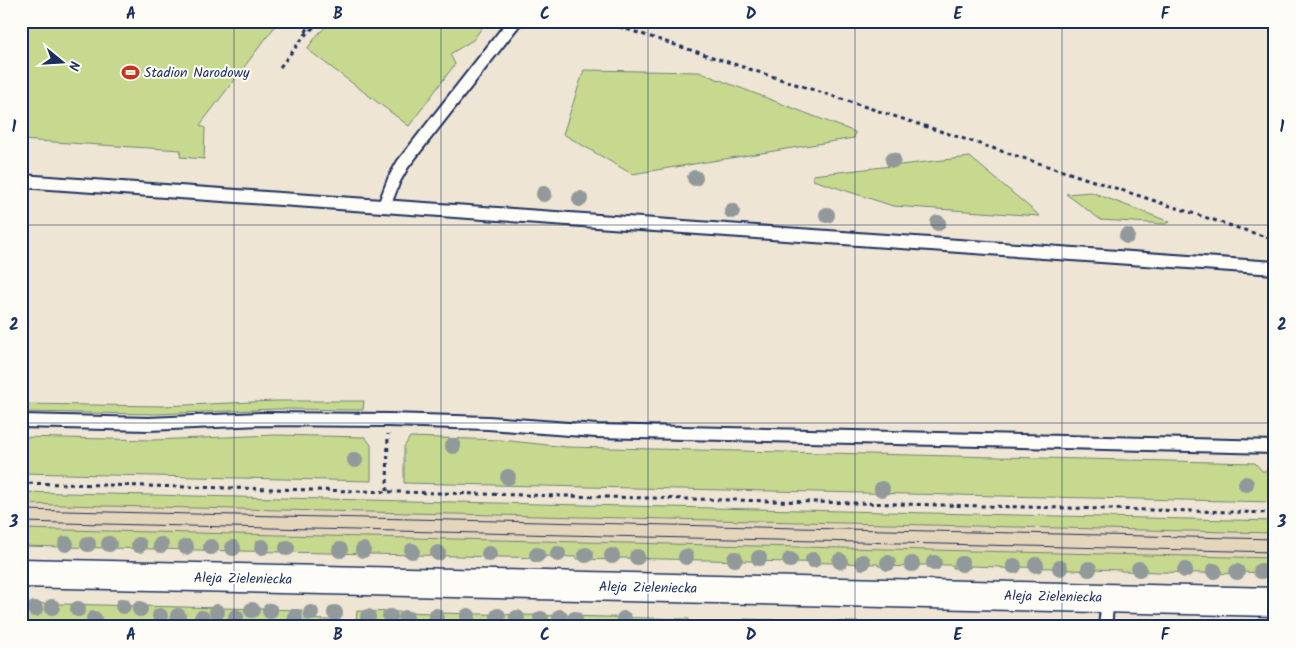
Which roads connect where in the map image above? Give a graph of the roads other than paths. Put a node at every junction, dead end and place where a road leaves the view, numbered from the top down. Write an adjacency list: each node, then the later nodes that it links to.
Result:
1 (515, 21): 3 (lane)
2 (21, 182): 3 (lane)
3 (384, 206): 4 (lane)
4 (1275, 268)
5 (21, 421): 6 (lane)
6 (1275, 447)
7 (21, 573): 8 (street, Aleja Zieleniecka)
8 (1108, 598): 9 (street, Aleja Zieleniecka); 10 (lane)
9 (1275, 602)
10 (1105, 627)

